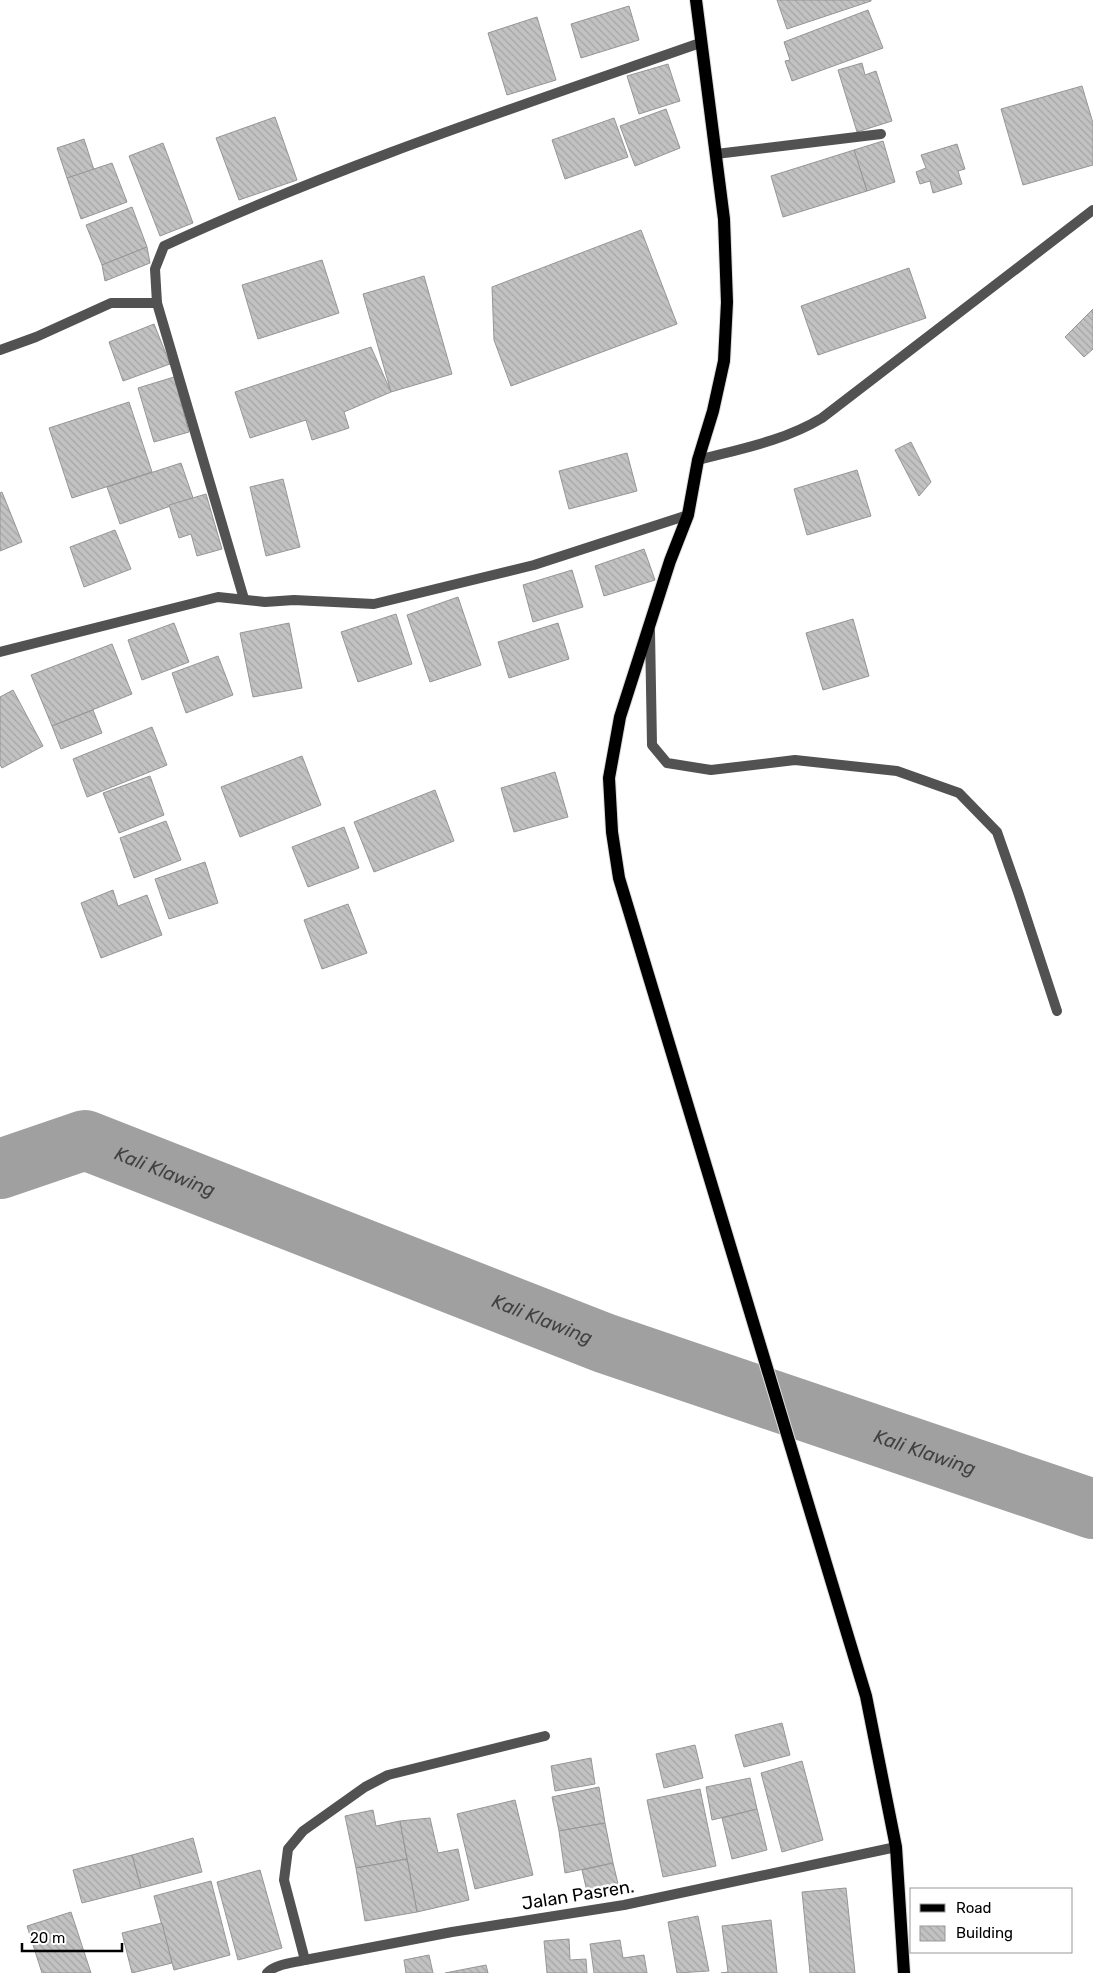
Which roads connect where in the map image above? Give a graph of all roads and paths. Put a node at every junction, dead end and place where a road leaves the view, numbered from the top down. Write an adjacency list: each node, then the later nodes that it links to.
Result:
1 (696, 0): 2 (main road)
2 (700, 43): 4 (main road); 6 (street)
3 (881, 134): 4 (street)
4 (716, 154): 8 (main road)
5 (1093, 210): 8 (street)
6 (157, 303): 7 (street); 10 (street)
7 (0, 350)
8 (698, 460): 9 (main road)
9 (688, 515): 10 (street); 11 (main road)
10 (244, 599): 12 (street)
11 (650, 625): 13 (street); 15 (main road)
12 (0, 652)
13 (1057, 1011)
14 (545, 1736): 16 (street)
15 (896, 1846): 16 (street, Jalan Pasren.); 18 (main road)
16 (305, 1960): 17 (street, Jalan Pasren.)
17 (267, 1973)
18 (904, 1973)

